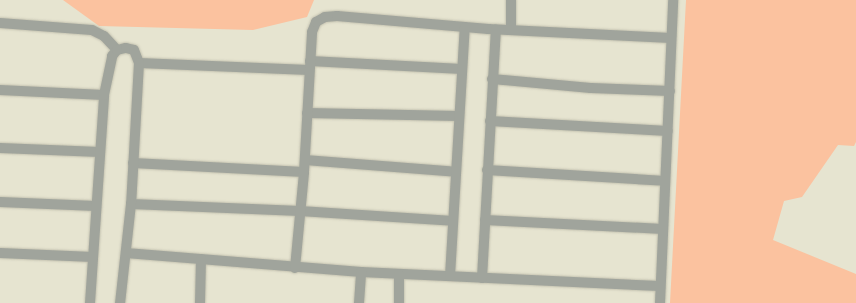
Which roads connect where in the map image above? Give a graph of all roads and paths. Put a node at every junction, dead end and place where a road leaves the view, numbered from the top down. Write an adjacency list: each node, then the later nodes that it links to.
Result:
1 (512, 0): 6 (street)
2 (674, 0): 7 (street)
3 (0, 23): 8 (street)
4 (465, 27): 5 (street); 10 (street); 11 (street)
5 (496, 29): 6 (street); 12 (street)
6 (511, 29): 7 (street)
7 (671, 38): 14 (street)
8 (117, 50): 9 (street); 15 (street)
9 (139, 63): 10 (street); 23 (street)
10 (310, 66): 11 (street); 16 (street)
11 (462, 69): 17 (street)
12 (492, 79): 14 (street); 18 (street)
13 (0, 90): 15 (street)
14 (670, 91): 19 (street)
15 (104, 95): 21 (street)
16 (307, 113): 17 (street); 22 (street)
17 (459, 116): 26 (street)
18 (490, 121): 19 (street); 24 (street)
19 (668, 131): 27 (street)
20 (0, 148): 21 (street)
21 (100, 152): 30 (street)
22 (305, 160): 25 (street); 26 (street)
23 (133, 163): 25 (street); 29 (street)
24 (487, 170): 27 (street); 32 (street)
25 (304, 172): 31 (street)
26 (456, 172): 33 (street)
27 (666, 181): 34 (street)
28 (0, 202): 30 (street)
29 (130, 204): 31 (street); 36 (street)
30 (96, 206): 37 (street)
31 (300, 211): 33 (street); 39 (street)
32 (485, 220): 34 (street); 43 (street)
33 (453, 221): 42 (street)
34 (663, 229): 44 (street)
35 (0, 253): 37 (street)
36 (126, 253): 38 (street); 46 (street)
37 (93, 258): 45 (street)
38 (202, 259): 39 (street); 47 (street)
39 (295, 268): 40 (street)
40 (361, 272): 41 (street); 48 (street)
41 (399, 274): 42 (street); 49 (street)
42 (450, 276): 43 (street)
43 (482, 278): 44 (street)
44 (660, 286): 50 (street)
45 (90, 303)
46 (120, 303)
47 (200, 303)
48 (359, 303)
49 (399, 303)
50 (660, 303)

